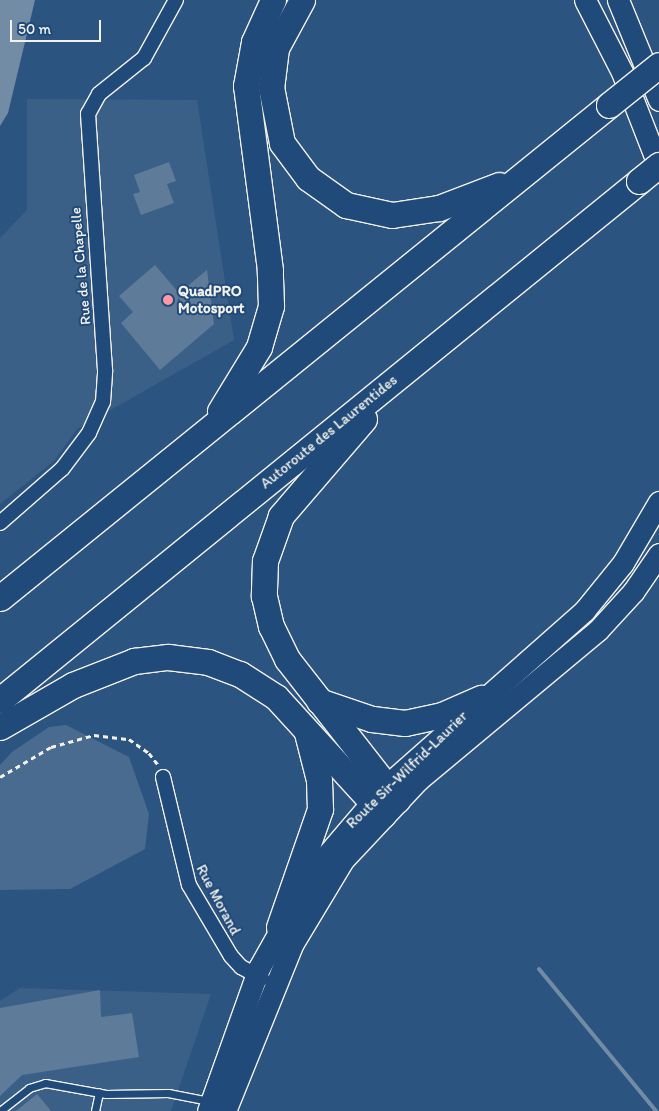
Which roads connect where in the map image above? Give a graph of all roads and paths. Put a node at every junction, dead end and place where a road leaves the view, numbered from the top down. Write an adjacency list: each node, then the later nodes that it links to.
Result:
1 (176, 0): 13 (street, Rue de la Chapelle)
2 (273, 0): 11 (highway)
3 (302, 0): 9 (highway)
4 (585, 0): 8 (main road)
5 (618, 0): 7 (main road)
6 (659, 65): 9 (highway, bridge)
7 (659, 100)
8 (659, 166): 10 (highway, Autoroute des Laurentides, bridge)
9 (518, 178): 11 (highway)
10 (414, 364): 17 (highway, Autoroute des Laurentides); 18 (highway)
11 (209, 428): 15 (highway)
12 (659, 502): 16 (main road, Route Sir-Wilfrid-Laurier)
13 (0, 523)
14 (659, 554): 23 (main road, Route Sir-Wilfrid-Laurier)
15 (0, 598)
16 (481, 698): 18 (highway); 23 (main road, Route Sir-Wilfrid-Laurier)
17 (0, 700)
18 (319, 701): 23 (highway)
19 (0, 727): 20 (highway)
20 (305, 728): 23 (highway); 24 (highway)
21 (163, 776): 22 (path); 25 (street, Rue Morand)
22 (0, 777)
23 (384, 801): 24 (main road, Route Sir-Wilfrid-Laurier); 25 (main road, Route Sir-Wilfrid-Laurier)
24 (279, 927): 25 (main road, Route Sir-Wilfrid-Laurier)
25 (265, 979): 27 (main road, Route Sir-Wilfrid-Laurier)
26 (99, 1092): 27 (lane); 28 (lane); 29 (lane)
27 (218, 1107)
28 (0, 1111)
29 (95, 1111)

